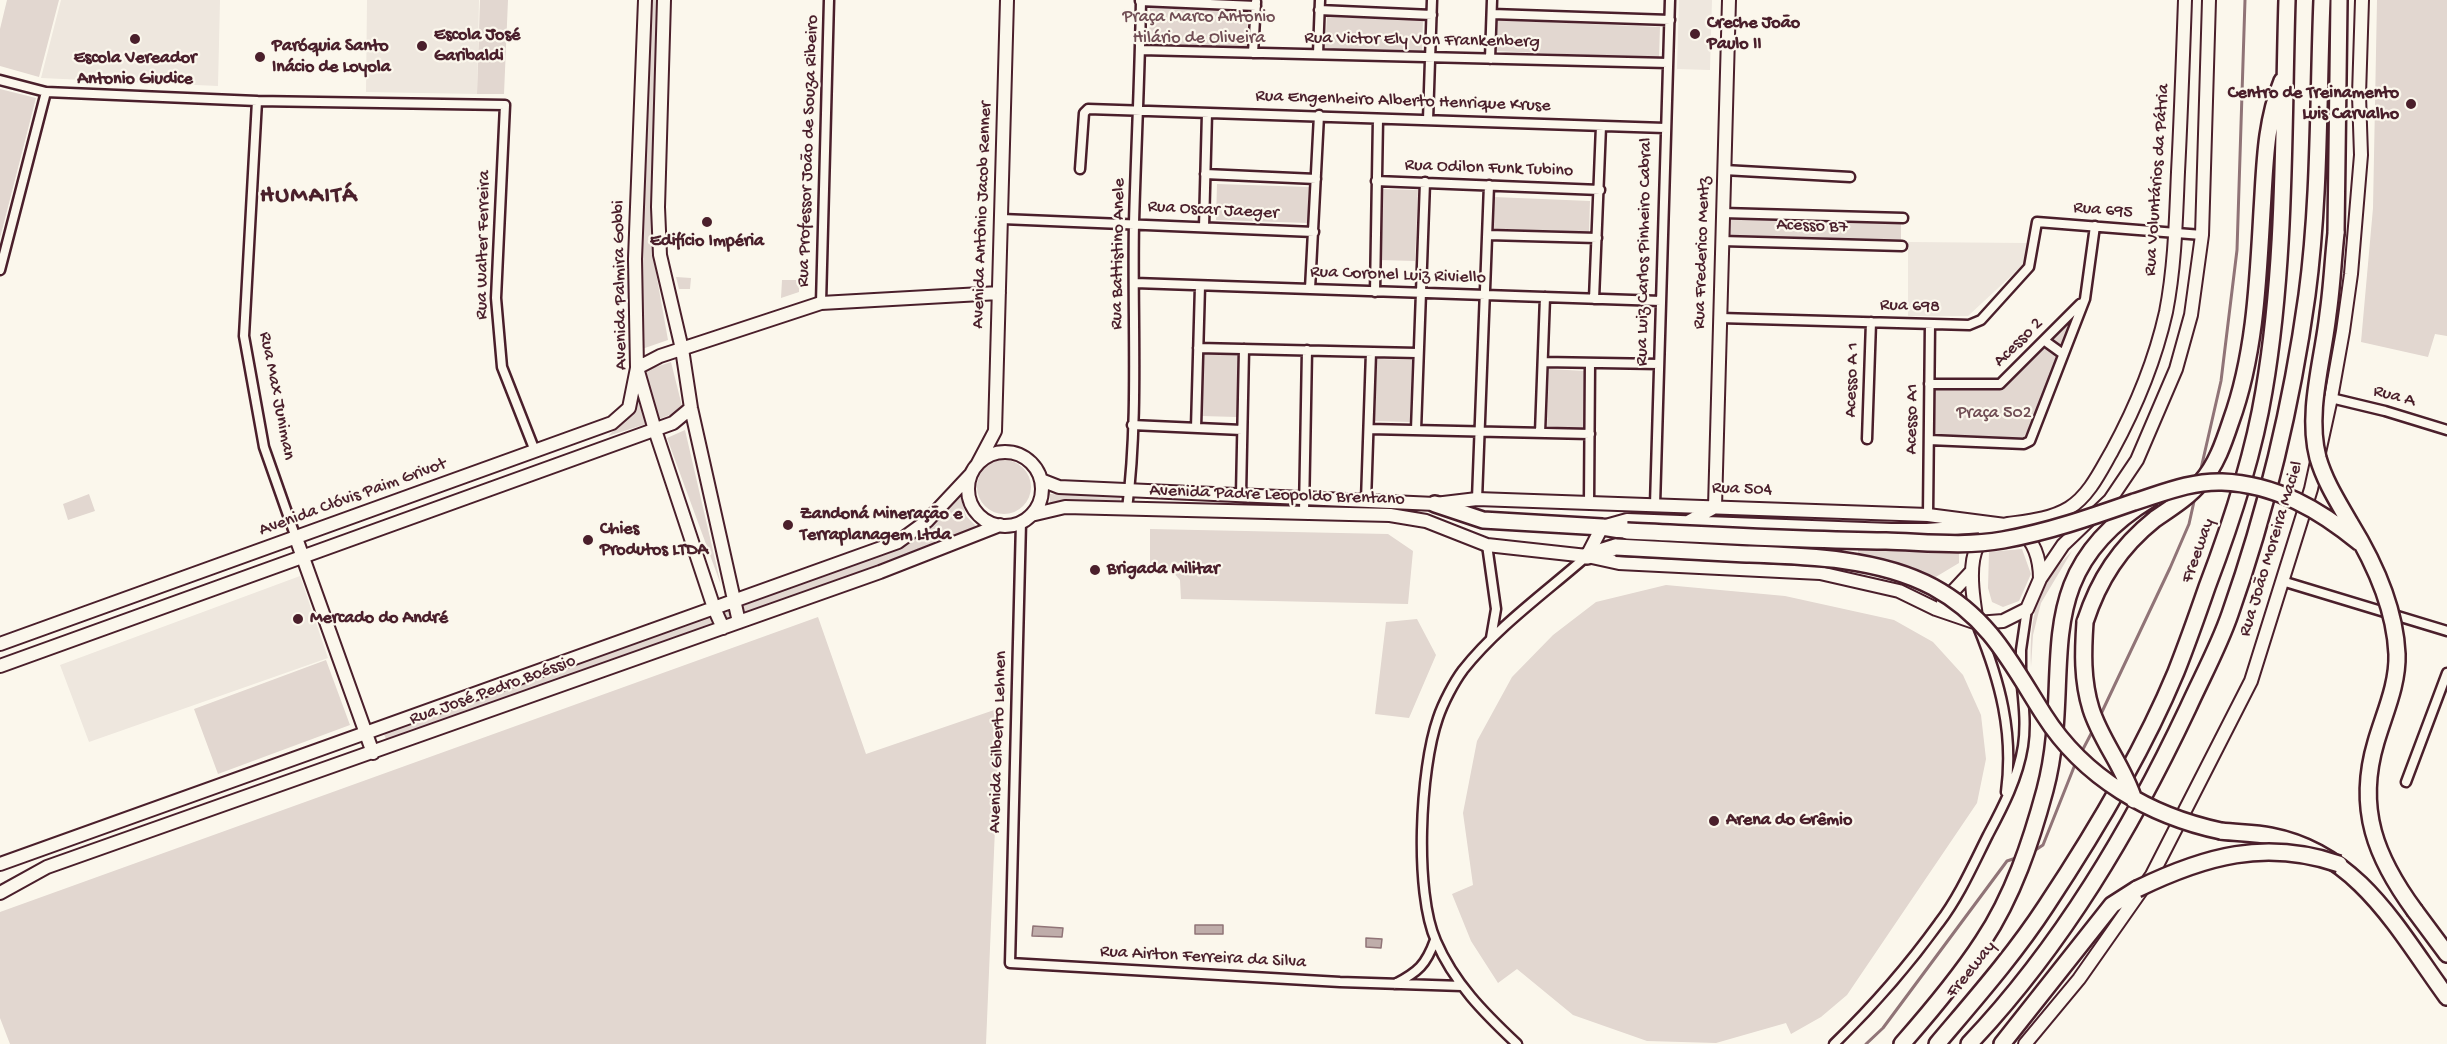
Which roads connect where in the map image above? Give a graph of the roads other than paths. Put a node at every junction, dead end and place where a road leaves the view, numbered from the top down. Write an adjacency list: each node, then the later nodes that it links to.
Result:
1 (645, 0): 89 (main road, Avenida Palmira Gobbi)
2 (664, 0): 80 (main road)
3 (829, 0): 74 (street, Rua Professor João de Souza Ribeiro)
4 (1007, 0): 50 (main road, Avenida Antônio Jacob Renner)
5 (1320, 0): 18 (street)
6 (1432, 0): 20 (street)
7 (1492, 0): 19 (street)
8 (1670, 0): 21 (street, Rua Luiz Carlos Pinheiro Cabral)
9 (1730, 0): 40 (main road, Rua Frederico Mentz)
10 (2185, 0): 56 (main road, Rua Voluntários da Pátria)
11 (2208, 0): 58 (main road, Rua Voluntários da Pátria)
12 (2287, 0): 28 (highway, Freeway)
13 (2322, 0): 170 (highway)
14 (2339, 0): 133 (highway, bridge)
15 (2362, 0): 91 (main road, Rua João Moreira Maciel)
16 (1141, 1): 17 (street); 22 (street, Rua Battistino Anele)
17 (1256, 3): 23 (street)
18 (1319, 10): 20 (street); 24 (street)
19 (1492, 14): 21 (street); 26 (street)
20 (1432, 15): 25 (street)
21 (1670, 20): 27 (street, Rua Luiz Carlos Pinheiro Cabral)
22 (1141, 50): 23 (street, Rua Victor Ely Von Frankenberg); 32 (street, Rua Battistino Anele)
23 (1253, 53): 24 (street, Rua Victor Ely Von Frankenberg)
24 (1318, 54): 25 (street, Rua Victor Ely Von Frankenberg)
25 (1430, 57): 26 (street, Rua Victor Ely Von Frankenberg); 36 (street)
26 (1490, 59): 27 (street, Rua Victor Ely Von Frankenberg)
27 (1668, 63): 38 (street, Rua Luiz Carlos Pinheiro Cabral)
28 (2285, 73): 155 (highway, bridge); 169 (highway, Freeway)
29 (0, 80): 30 (street)
30 (45, 92): 31 (street); 62 (street)
31 (257, 100): 106 (street, Rua Walter Ferreira); 132 (street, Rua Max Juniman)
32 (1139, 110): 33 (street, Rua Engenheiro Alberto Henrique Kruse); 39 (street, Rua Engenheiro Alberto Henrique Kruse); 52 (street, Rua Battistino Anele)
33 (1207, 113): 34 (street, Rua Engenheiro Alberto Henrique Kruse); 41 (street)
34 (1319, 115): 35 (street, Rua Engenheiro Alberto Henrique Kruse); 43 (street)
35 (1378, 119): 36 (street, Rua Engenheiro Alberto Henrique Kruse); 44 (street)
36 (1428, 120): 37 (street, Rua Engenheiro Alberto Henrique Kruse)
37 (1601, 126): 38 (street, Rua Engenheiro Alberto Henrique Kruse); 47 (street)
38 (1665, 128): 73 (street, Rua Luiz Carlos Pinheiro Cabral)
39 (1080, 169)
40 (1724, 170): 42 (street); 48 (main road, Rua Frederico Mentz)
41 (1205, 174): 43 (street); 54 (street)
42 (1850, 177)
43 (1316, 179): 55 (street)
44 (1376, 181): 45 (street, Rua Odilon Funk Tubino); 66 (street)
45 (1425, 182): 46 (street, Rua Odilon Funk Tubino); 68 (street)
46 (1489, 185): 47 (street, Rua Odilon Funk Tubino); 57 (street)
47 (1600, 190): 59 (street)
48 (1723, 213): 49 (street); 60 (main road, Rua Frederico Mentz)
49 (1903, 218)
50 (1002, 219): 52 (street, Rua Oscar Jaeger); 67 (main road, Avenida Antônio Jacob Renner)
51 (2037, 222): 53 (street, Rua 695); 77 (street, Rua 698)
52 (1134, 223): 54 (street, Rua Oscar Jaeger); 63 (street, Rua Battistino Anele)
53 (2095, 226): 56 (street, Rua 695); 72 (street)
54 (1204, 227): 55 (street, Rua Oscar Jaeger)
55 (1314, 232): 65 (street)
56 (2176, 233): 58 (street, Rua 695); 130 (main road, Rua Voluntários da Pátria)
57 (1488, 235): 59 (street); 69 (street)
58 (2202, 236): 138 (main road, Rua Voluntários da Pátria)
59 (1597, 238): 71 (street)
60 (1722, 241): 61 (street, Acesso B7); 75 (main road, Rua Frederico Mentz)
61 (1902, 246)
62 (0, 270)
63 (1135, 284): 64 (street, Rua Coronel Luiz Riviello); 93 (street, Rua Battistino Anele)
64 (1200, 286): 65 (street, Rua Coronel Luiz Riviello); 79 (street)
65 (1310, 289): 66 (street, Rua Coronel Luiz Riviello)
66 (1375, 292): 68 (street, Rua Coronel Luiz Riviello)
67 (999, 293): 74 (main road); 100 (main road, Avenida Antônio Jacob Renner)
68 (1419, 293): 69 (street, Rua Coronel Luiz Riviello); 84 (street)
69 (1484, 295): 70 (street, Rua Coronel Luiz Riviello); 101 (street)
70 (1545, 297): 71 (street, Rua Coronel Luiz Riviello); 86 (street)
71 (1594, 299): 73 (street, Rua Coronel Luiz Riviello)
72 (2085, 299): 78 (street, Acesso 2); 85 (street)
73 (1661, 301): 88 (street, Rua Luiz Carlos Pinheiro Cabral)
74 (821, 303): 80 (main road)
75 (1720, 318): 76 (street, Rua 698); 121 (main road, Rua Frederico Mentz)
76 (1871, 322): 77 (street, Rua 698); 104 (street, Acesso A 1)
77 (1930, 324): 90 (street, Acesso A1)
78 (2045, 341): 85 (street); 90 (street, Acesso 2)
79 (1198, 348): 81 (street); 94 (street)
80 (682, 349): 89 (main road); 92 (main road)
81 (1244, 349): 82 (street); 97 (street)
82 (1307, 350): 83 (street); 114 (street)
83 (1371, 352): 84 (street); 95 (street)
84 (1417, 353): 98 (street)
85 (2063, 354): 105 (street)
86 (1543, 362): 87 (street); 102 (street)
87 (1590, 363): 88 (street); 103 (street)
88 (1659, 364): 120 (street, Rua Luiz Carlos Pinheiro Cabral)
89 (638, 368): 96 (main road, Avenida Palmira Gobbi); 106 (main road, Avenida Clóvis Paim Grivot)
90 (1929, 384): 105 (street, Acesso A1)
91 (2331, 398): 99 (street, Rua A); 139 (main road, Rua João Moreira Maciel)
92 (691, 408): 96 (main road); 140 (main road)
93 (1132, 424): 94 (street); 110 (street, Rua Battistino Anele)
94 (1196, 428): 97 (street)
95 (1370, 429): 98 (street); 116 (street)
96 (655, 430): 136 (main road); 141 (main road, Avenida Palmira Gobbi)
97 (1242, 430): 113 (street)
98 (1416, 430): 101 (street)
99 (2447, 430)
100 (995, 431): 107 (main road); 108 (main road, Avenida Antônio Jacob Renner)
101 (1480, 432): 102 (street); 115 (street)
102 (1540, 433): 103 (street)
103 (1590, 434): 118 (street)
104 (1867, 439)
105 (1929, 440): 126 (street, Acesso A1)
106 (535, 451): 132 (main road, Avenida Clóvis Paim Grivot)
107 (1008, 452): 108 (main road); 109 (main road)
108 (974, 469): 129 (main road); 140 (main road, Rua José Pedro Boéssio)
109 (1041, 480): 110 (main road, Avenida Padre Leopoldo Brentano); 127 (main road)
110 (1130, 490): 111 (main road, Avenida Padre Leopoldo Brentano); 122 (street, Rua Battistino Anele)
111 (1166, 492): 113 (main road, Avenida Padre Leopoldo Brentano); 123 (main road)
112 (2158, 494): 131 (highway, bridge); 133 (highway, bridge); 168 (highway, bridge)
113 (1241, 495): 114 (main road, Avenida Padre Leopoldo Brentano)
114 (1304, 498): 116 (main road, Avenida Padre Leopoldo Brentano); 124 (street)
115 (1477, 499): 118 (main road, Rua 504); 119 (main road, Avenida Padre Leopoldo Brentano)
116 (1366, 501): 117 (main road, Avenida Padre Leopoldo Brentano)
117 (1391, 502): 119 (main road, Avenida Padre Leopoldo Brentano); 125 (main road)
118 (1589, 503): 120 (main road, Rua 504)
119 (1435, 504): 131 (highway)
120 (1655, 505): 121 (main road, Rua 504)
121 (1714, 507): 126 (main road, Rua 504); 128 (main road)
122 (1127, 509): 123 (main road, Avenida Padre Leopoldo Brentano); 127 (main road, Avenida Padre Leopoldo Brentano)
123 (1165, 509): 124 (main road, Avenida Padre Leopoldo Brentano)
124 (1304, 512): 125 (main road, Avenida Padre Leopoldo Brentano)
125 (1390, 515): 134 (main road, Avenida Padre Leopoldo Brentano)
126 (1928, 515): 130 (main road, Rua 504)
127 (1026, 518): 129 (main road); 162 (street, Avenida Gilberto Lehnen)
128 (1688, 522): 130 (main road); 131 (main road)
129 (1000, 525): 144 (main road, Rua José Pedro Boéssio)
130 (2005, 525): 137 (main road, Rua Voluntários da Pátria); 138 (main road)
131 (1602, 527): 135 (main road)
132 (296, 538): 136 (main road, Rua Max Juniman); 149 (main road, Avenida Clóvis Paim Grivot)
133 (2360, 543): 161 (highway, bridge)
134 (1487, 544): 135 (main road, Avenida Padre Leopoldo Brentano); 148 (street)
135 (1587, 556): 142 (main road, Avenida Padre Leopoldo Brentano); 148 (street); 155 (highway, bridge)
136 (303, 557): 150 (main road); 152 (main road, Rua Max Juniman)
137 (1971, 572): 142 (main road); 145 (main road, Rua Voluntários da Pátria)
138 (2040, 579): 143 (main road, Rua Voluntários da Pátria)
139 (2282, 581): 147 (street); 172 (main road, Rua João Moreira Maciel)
140 (735, 601): 141 (main road, Rua José Pedro Boéssio); 144 (main road)
141 (714, 608): 146 (main road, Avenida Palmira Gobbi); 152 (main road, Rua José Pedro Boéssio)
142 (1936, 609): 145 (main road, Avenida Padre Leopoldo Brentano)
143 (2027, 609): 145 (main road); 156 (street, Rua Voluntários da Pátria)
144 (739, 622): 146 (main road, Rua José Pedro Boéssio)
145 (1977, 623): 156 (street, Rua Voluntários da Pátria)
146 (723, 628): 153 (main road, Rua José Pedro Boéssio)
147 (2447, 631)
148 (1490, 638): 160 (street)
149 (0, 644)
150 (0, 666)
151 (2447, 673): 154 (street)
152 (367, 734): 153 (main road, Rua Max Juniman); 157 (main road, Rua José Pedro Boéssio)
153 (374, 753): 159 (main road, Rua José Pedro Boéssio)
154 (2406, 782)
155 (2134, 800): 158 (highway, bridge)
156 (2004, 804): 167 (street, Rua Voluntários da Pátria)
157 (0, 864)
158 (2339, 864): 165 (highway); 171 (highway, bridge)
159 (0, 893)
160 (1435, 940): 163 (street); 164 (street)
161 (2447, 954)
162 (1010, 963): 163 (street, Rua Airton Ferreira da Silva)
163 (1395, 985): 164 (street, Rua Airton Ferreira da Silva)
164 (1462, 986): 166 (street)
165 (2447, 996)
166 (1517, 1044)
167 (1834, 1044)
168 (1902, 1044)
169 (1937, 1044)
170 (1969, 1044)
171 (2002, 1044)
172 (2025, 1044)

